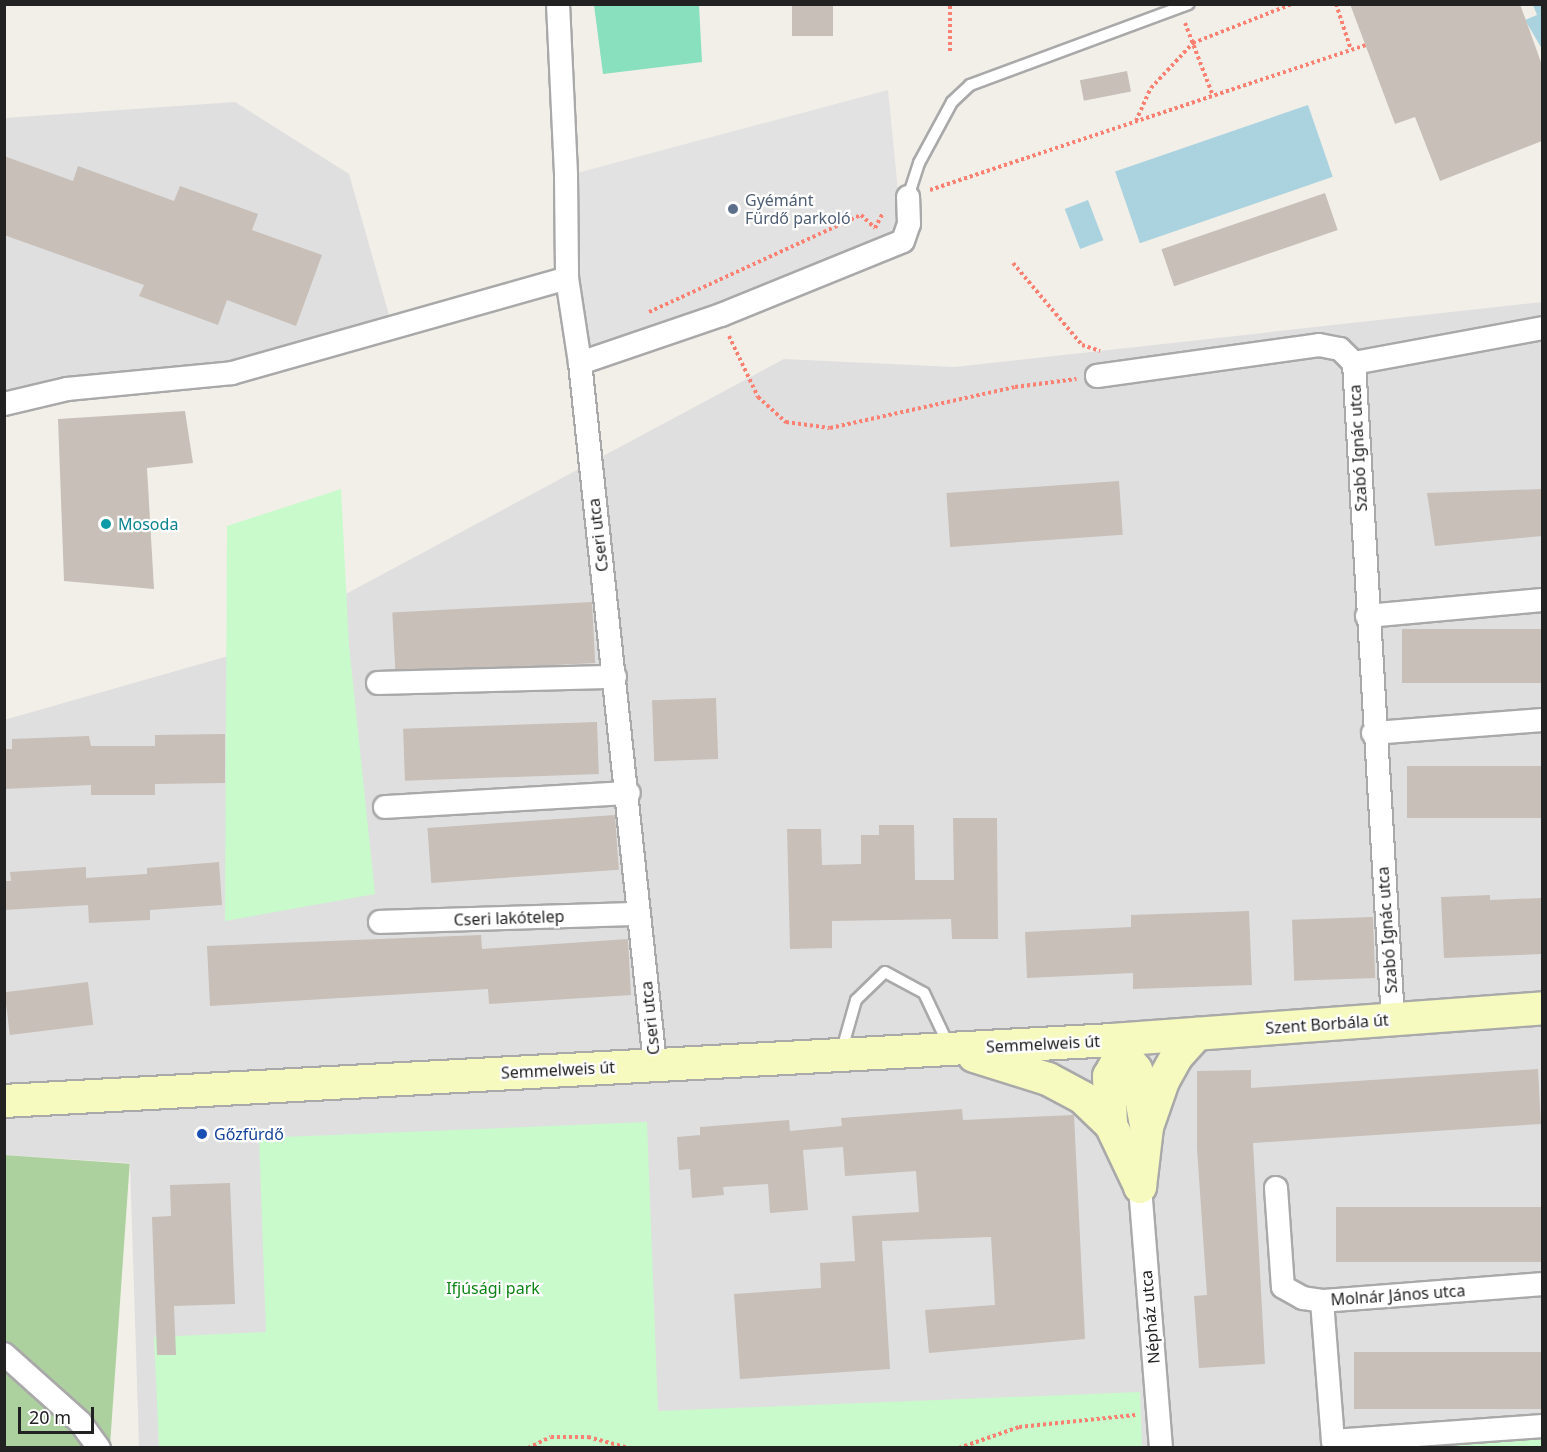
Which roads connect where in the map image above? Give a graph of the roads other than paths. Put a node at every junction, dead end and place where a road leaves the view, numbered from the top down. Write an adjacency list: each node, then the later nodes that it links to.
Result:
1 (558, 4): 4 (street, Cseri utca)
2 (1185, 6): 3 (lane)
3 (908, 197): 6 (street)
4 (567, 278): 6 (street, Cseri utca); 9 (street)
5 (1542, 328): 7 (street, Szabó Ignác utca)
6 (580, 363): 12 (street, Cseri utca)
7 (1354, 363): 8 (street); 11 (street, Szabó Ignác utca)
8 (1097, 376)
9 (4, 404)
10 (1542, 600): 11 (street)
11 (1367, 616): 15 (street, Szabó Ignác utca)
12 (615, 677): 13 (street); 16 (street, Cseri utca)
13 (378, 683)
14 (1542, 720): 15 (street)
15 (1373, 733): 21 (street, Szabó Ignác utca)
16 (629, 793): 17 (street); 18 (street, Cseri utca)
17 (385, 807)
18 (638, 914): 19 (street, Cseri lakótelep); 26 (street, Cseri utca)
19 (380, 922)
20 (1542, 1008): 21 (street, Szent Borbála út)
21 (1393, 1019): 22 (street, Szent Borbála út)
22 (1197, 1035): 23 (street, Szent Borbála út); 29 (street)
23 (1121, 1044): 24 (street, Semmelweis út); 28 (street); 29 (street)
24 (950, 1049): 25 (street, Semmelweis út); 25 (lane); 28 (street)
25 (841, 1055): 26 (street, Semmelweis út)
26 (655, 1064): 27 (street, Semmelweis út)
27 (4, 1101)
28 (1111, 1125): 30 (street)
29 (1147, 1127): 30 (street)
30 (1140, 1186): 37 (street, Népház utca)
31 (1276, 1188): 33 (street, Molnár János utca)
32 (1542, 1284): 33 (street, Molnár János utca)
33 (1322, 1301): 35 (street)
34 (4, 1354): 36 (street)
35 (1542, 1426)
36 (99, 1448)
37 (1161, 1448)

